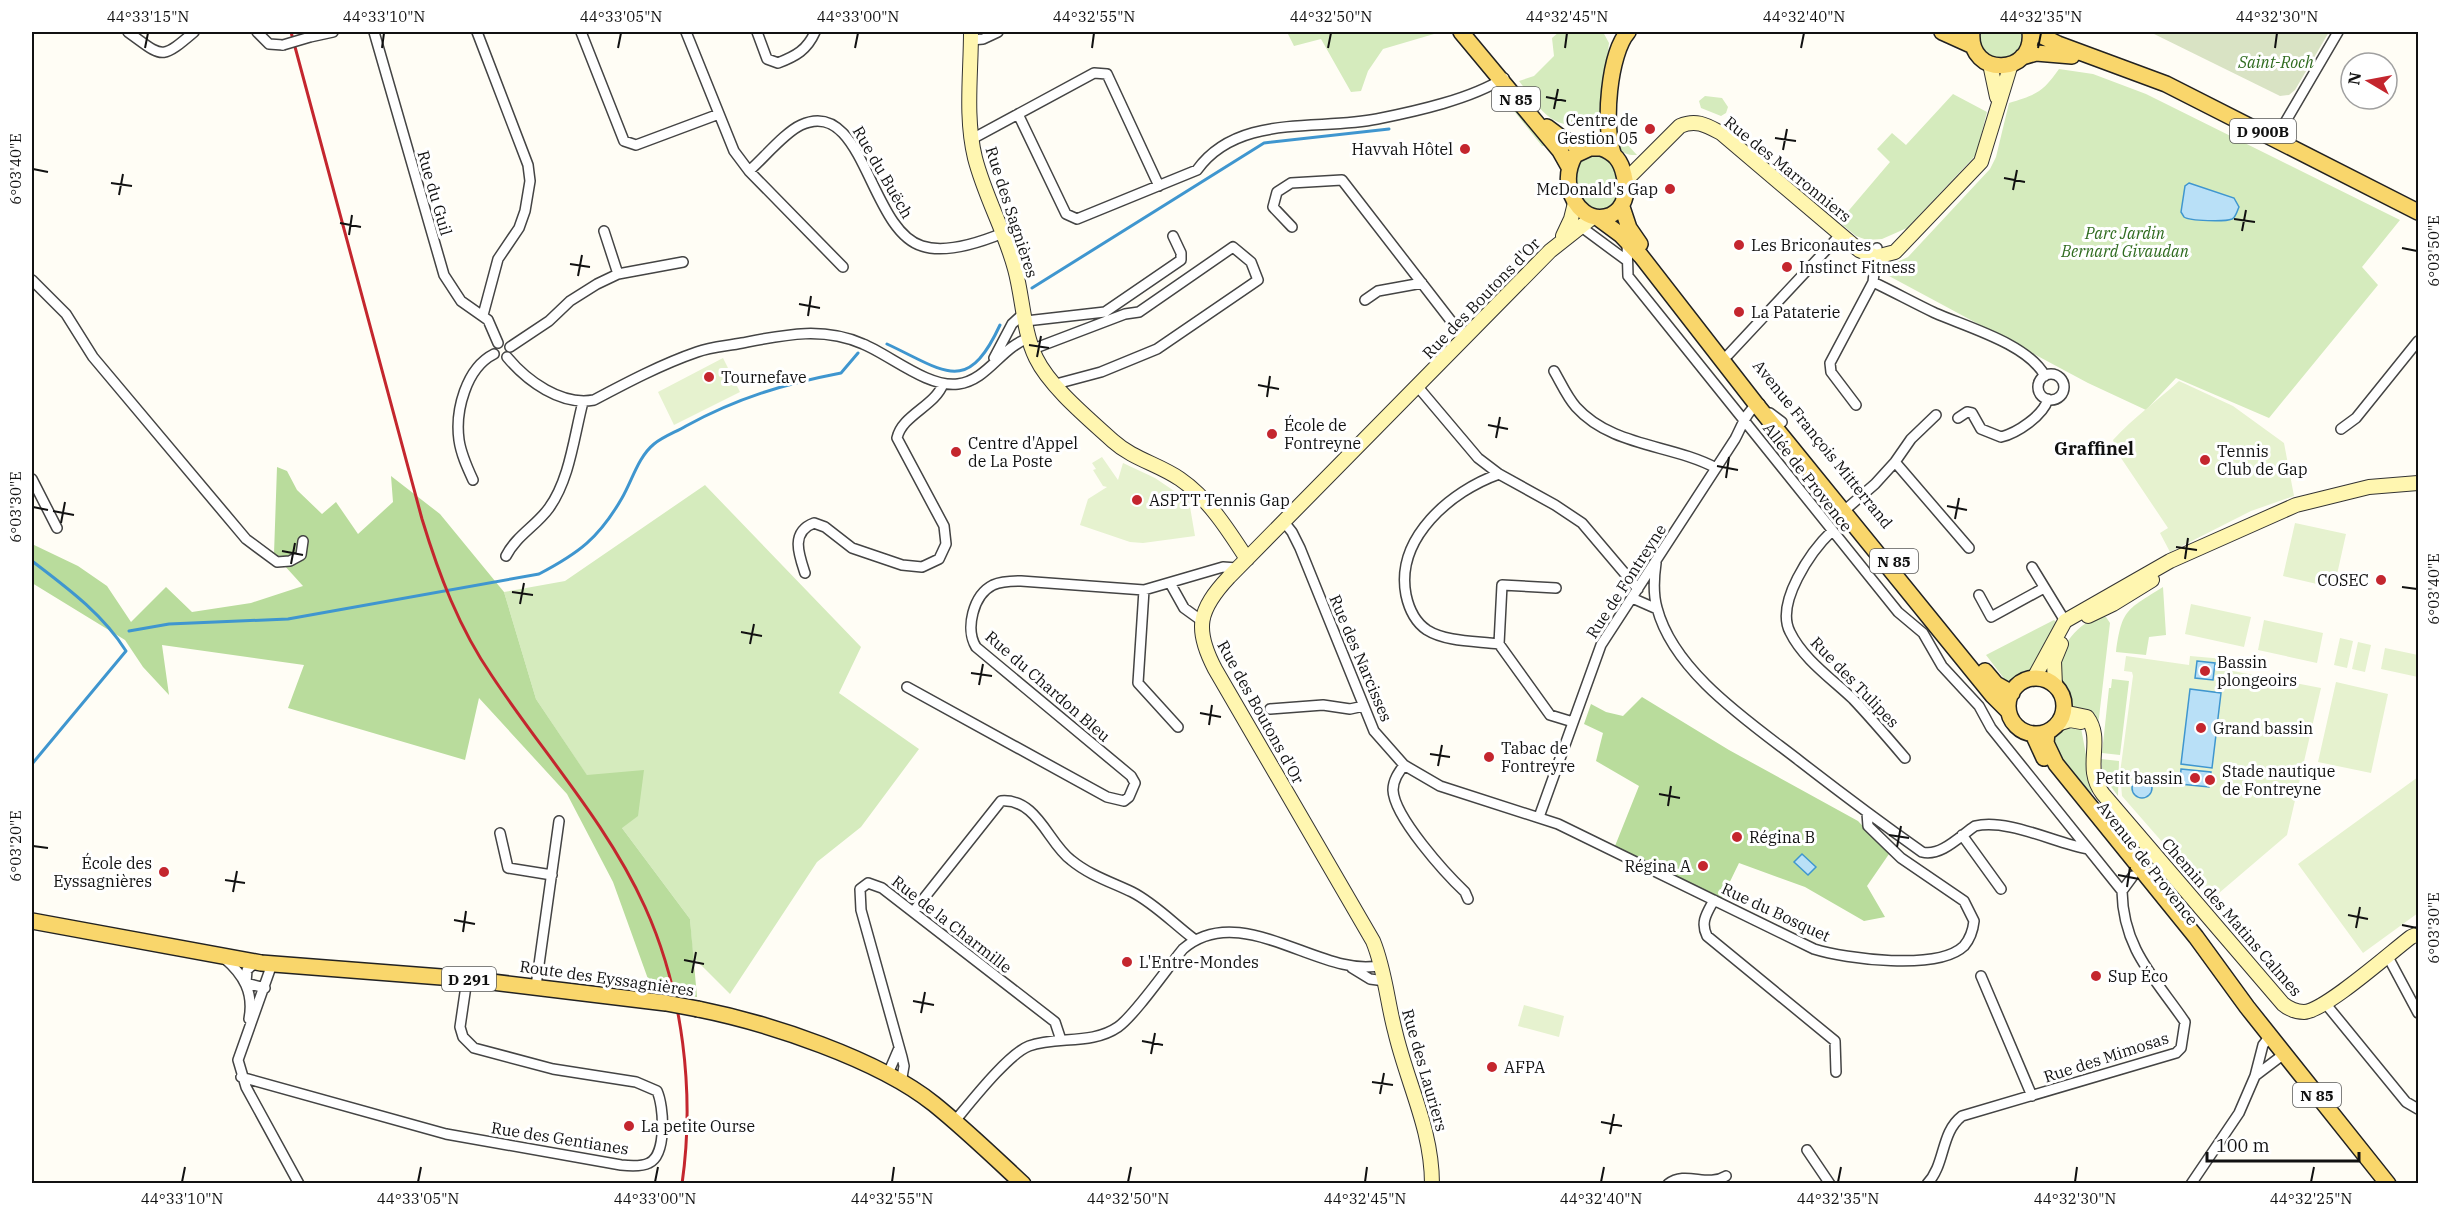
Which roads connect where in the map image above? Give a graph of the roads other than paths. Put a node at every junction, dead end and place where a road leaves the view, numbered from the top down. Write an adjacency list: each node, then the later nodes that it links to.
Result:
1 (128, 32): 2 (street)
2 (194, 32)
3 (257, 32): 4 (street, bridge)
4 (333, 32)
5 (374, 32): 59 (street, Rue du Guil)
6 (477, 32): 59 (street)
7 (581, 32): 28 (street)
8 (686, 32): 28 (street)
9 (757, 32): 11 (street)
10 (805, 32): 11 (street)
11 (815, 32)
12 (998, 32): 20 (street)
13 (1461, 32): 25 (main road, N 85)
14 (1469, 32): 25 (main road, N 85)
15 (1628, 32): 27 (main road)
16 (1942, 32): 21 (main road)
17 (2030, 32): 23 (main road)
18 (2034, 32): 22 (main road, D 900B)
19 (2338, 32): 30 (street)
20 (971, 36): 31 (street, Rue des Sagnières)
21 (1972, 39): 24 (main road)
22 (2104, 60): 23 (main road, D 900B); 30 (main road, D 900B)
23 (2017, 61): 24 (main road); 26 (street)
24 (1989, 64): 26 (street)
25 (1503, 78): 32 (main road, N 85); 35 (main road, N 85); 38 (street)
26 (1998, 101): 50 (street)
27 (1608, 113): 32 (main road); 33 (main road)
28 (719, 114): 36 (street)
29 (1018, 114): 31 (street); 38 (street); 38 (street)
30 (2276, 138): 41 (main road, D 900B)
31 (972, 139): 45 (street, Rue des Sagnières)
32 (1588, 148): 33 (main road); 35 (main road)
33 (1615, 156): 34 (street); 37 (main road)
34 (1648, 156): 37 (street, Rue des Marronniers); 47 (street, Rue des Marronniers)
35 (1569, 167): 39 (main road)
36 (749, 171): 45 (street, Rue du Buëch); 53 (street)
37 (1626, 180): 40 (main road)
38 (1158, 186)
39 (1575, 203): 42 (main road); 48 (street, Rue des Boutons d'Or)
40 (1622, 207): 42 (main road); 67 (main road, Avenue François Mitterrand / N 85)
41 (2418, 212)
42 (1590, 220): 48 (street, Rue des Boutons d'Or); 49 (main road, Avenue François Mitterrand / N 85); 51 (street)
43 (1292, 227): 57 (street)
44 (604, 231): 54 (street)
45 (1003, 233): 60 (street, Rue des Sagnières)
46 (1173, 236): 60 (street)
47 (1845, 237): 50 (street, Rue des Marronniers); 67 (street)
48 (1561, 240): 61 (street, Rue des Boutons d'Or)
49 (1627, 241): 51 (street, Allée de Provence); 78 (main road, Avenue François Mitterrand / N 85)
50 (1877, 252): 56 (street)
51 (1626, 260): 78 (street, Allée de Provence)
52 (683, 262): 54 (street)
53 (843, 267)
54 (618, 274): 65 (street)
55 (32, 280): 94 (street)
56 (1874, 282): 71 (street); 77 (street)
57 (1422, 283): 58 (street); 61 (street)
58 (1365, 300)
59 (483, 315): 63 (street, Rue du Guil)
60 (1025, 317): 64 (street, Rue des Sagnières); 69 (street)
61 (1465, 339): 74 (street, Rue des Boutons d'Or)
62 (2418, 340): 82 (street)
63 (498, 343): 65 (street); 66 (street)
64 (1031, 344): 69 (street); 73 (street, Rue des Sagnières); 73 (street)
65 (510, 346): 68 (street)
66 (494, 354): 68 (street); 87 (street)
67 (1728, 355): 78 (main road, Avenue François Mitterrand / N 85)
68 (507, 357): 76 (street)
69 (992, 364): 72 (street)
70 (1554, 371): 84 (street)
71 (2045, 376): 75 (street); 75 (street)
72 (943, 384): 76 (street); 100 (street)
73 (1056, 384): 97 (street, Rue des Sagnières)
74 (1418, 387): 85 (street); 90 (street, Rue des Boutons d'Or)
75 (2048, 399): 80 (street)
76 (584, 402): 96 (street)
77 (1856, 405)
78 (1756, 413): 81 (main road, Avenue François Mitterrand / N 85); 81 (main road); 84 (street, Rue de Fontreyne); 92 (street, Allée de Provence)
79 (1936, 416): 83 (street)
80 (1958, 418)
81 (1778, 424): 89 (main road, Avenue François Mitterrand / N 85)
82 (2341, 429)
83 (1895, 462): 89 (street); 95 (street)
84 (1716, 468): 98 (street, Rue de Fontreyne)
85 (1499, 474): 103 (street); 111 (street)
86 (32, 479): 91 (street)
87 (473, 480)
88 (2418, 483): 93 (street)
89 (1847, 508): 113 (main road, Avenue François Mitterrand / N 85); 116 (main road, Avenue François Mitterrand / N 85)
90 (1284, 522): 97 (street, Rue des Boutons d'Or); 117 (street, Rue des Narcisses)
91 (57, 528)
92 (1832, 531): 123 (street, Rue des Tulipes); 131 (street, Allée de Provence)
93 (2220, 537): 110 (street); 114 (street)
94 (303, 541)
95 (1970, 548)
96 (506, 556)
97 (1242, 563): 101 (street, Rue du Chardon Bleu); 109 (street, Rue des Boutons d'Or)
98 (1656, 563): 103 (street, Rue de Fontreyne); 108 (street, Rue du Bosquet)
99 (2032, 567): 104 (street)
100 (805, 573)
101 (1170, 583): 105 (street, Rue du Chardon Bleu); 109 (street)
102 (1556, 588): 111 (street)
103 (1638, 588): 107 (street, Rue de Fontreyne)
104 (2044, 588): 106 (street); 110 (street)
105 (1144, 590): 115 (street, Rue du Chardon Bleu); 122 (street)
106 (1979, 595)
107 (1632, 598): 108 (street); 120 (street, Rue de Fontreyne)
108 (1657, 609): 125 (street, Rue du Bosquet)
109 (1202, 621): 147 (street, Rue des Boutons d'Or)
110 (2065, 621): 112 (street)
111 (1499, 644): 120 (street)
112 (2034, 678): 114 (main road); 116 (main road)
113 (1980, 679): 119 (main road, Avenue de Provence / N 85)
114 (2055, 686): 121 (main road, Avenue de Provence / N 85)
115 (906, 687)
116 (2012, 693): 119 (main road)
117 (1364, 706): 118 (street); 124 (street, Rue des Narcisses)
118 (1270, 709)
119 (2008, 711): 121 (main road, Avenue de Provence / N 85)
120 (1573, 722): 126 (street, Rue de Fontreyne)
121 (2050, 725): 128 (main road, Avenue de Provence / N 85); 133 (main road, Avenue de Provence / N 85); 155 (street, Chemin des Matins Calmes)
122 (1178, 726)
123 (1905, 758)
124 (1404, 765): 126 (street, Rue des Narcisses); 136 (street)
125 (1867, 813): 130 (street); 137 (street, Rue du Bosquet)
126 (1539, 818): 137 (street, Rue du Bosquet)
127 (559, 821): 132 (street)
128 (2110, 831): 133 (street); 139 (main road, Avenue de Provence / N 85)
129 (500, 833): 132 (street)
130 (1962, 835): 131 (street); 134 (street)
131 (2088, 849): 135 (street, Allée de Provence)
132 (552, 875): 153 (street)
133 (2133, 876): 135 (street); 139 (street); 156 (main road, Avenue de Provence / N 85)
134 (2001, 889)
135 (2122, 891): 167 (street, Rue des Mimosas)
136 (1468, 899)
137 (1714, 900): 163 (street)
138 (913, 912): 142 (street); 160 (street, Rue de la Charmille); 161 (street, Rue de la Charmille)
139 (2176, 914): 156 (main road, Avenue de Provence / N 85)
140 (32, 921): 144 (main road, Route des Eyssagnières / D 291)
141 (2418, 934): 143 (street, Chemin des Matins Calmes)
142 (1194, 939): 148 (street); 160 (street)
143 (2387, 955): 155 (street, Chemin des Matins Calmes); 157 (street)
144 (222, 957): 145 (main road, Route des Eyssagnières / D 291); 152 (street)
145 (256, 962): 146 (main road, Route des Eyssagnières / D 291); 152 (street)
146 (272, 964): 150 (main road, Route des Eyssagnières / D 291); 154 (street)
147 (1382, 965): 148 (street); 151 (street, Rue des Lauriers)
148 (1350, 967): 151 (street)
149 (1981, 976): 167 (street)
150 (467, 979): 153 (main road, Route des Eyssagnières / D 291); 165 (street, Rue des Gentianes)
151 (1384, 981): 174 (street, Rue des Lauriers)
152 (246, 983): 154 (street); 158 (street)
153 (536, 986): 166 (main road, Route des Eyssagnières / D 291, bridge)
154 (265, 988): 158 (street)
155 (2325, 1003): 168 (street)
156 (2247, 1007): 159 (main road, Avenue de Provence / N 85)
157 (2418, 1013)
158 (248, 1026): 165 (street)
159 (2270, 1036): 162 (main road, Avenue de Provence / N 85); 164 (street)
160 (1061, 1040): 169 (street)
161 (899, 1048): 166 (street); 166 (street, Rue de la Charmille)
162 (2284, 1054): 164 (street); 179 (main road, Avenue de Provence / N 85)
163 (1836, 1072)
164 (2255, 1076): 178 (street)
165 (241, 1077): 172 (street)
166 (894, 1079): 169 (main road, Route des Eyssagnières)
167 (2032, 1096): 177 (street, Rue des Mimosas)
168 (2418, 1109)
169 (954, 1122): 173 (main road, Route des Eyssagnières)
170 (1807, 1150): 176 (street)
171 (1726, 1176): 175 (street)
172 (299, 1184)
173 (1023, 1184)
174 (1432, 1184)
175 (1668, 1184)
176 (1830, 1184)
177 (1927, 1184)
178 (2191, 1184)
179 (2388, 1184)

